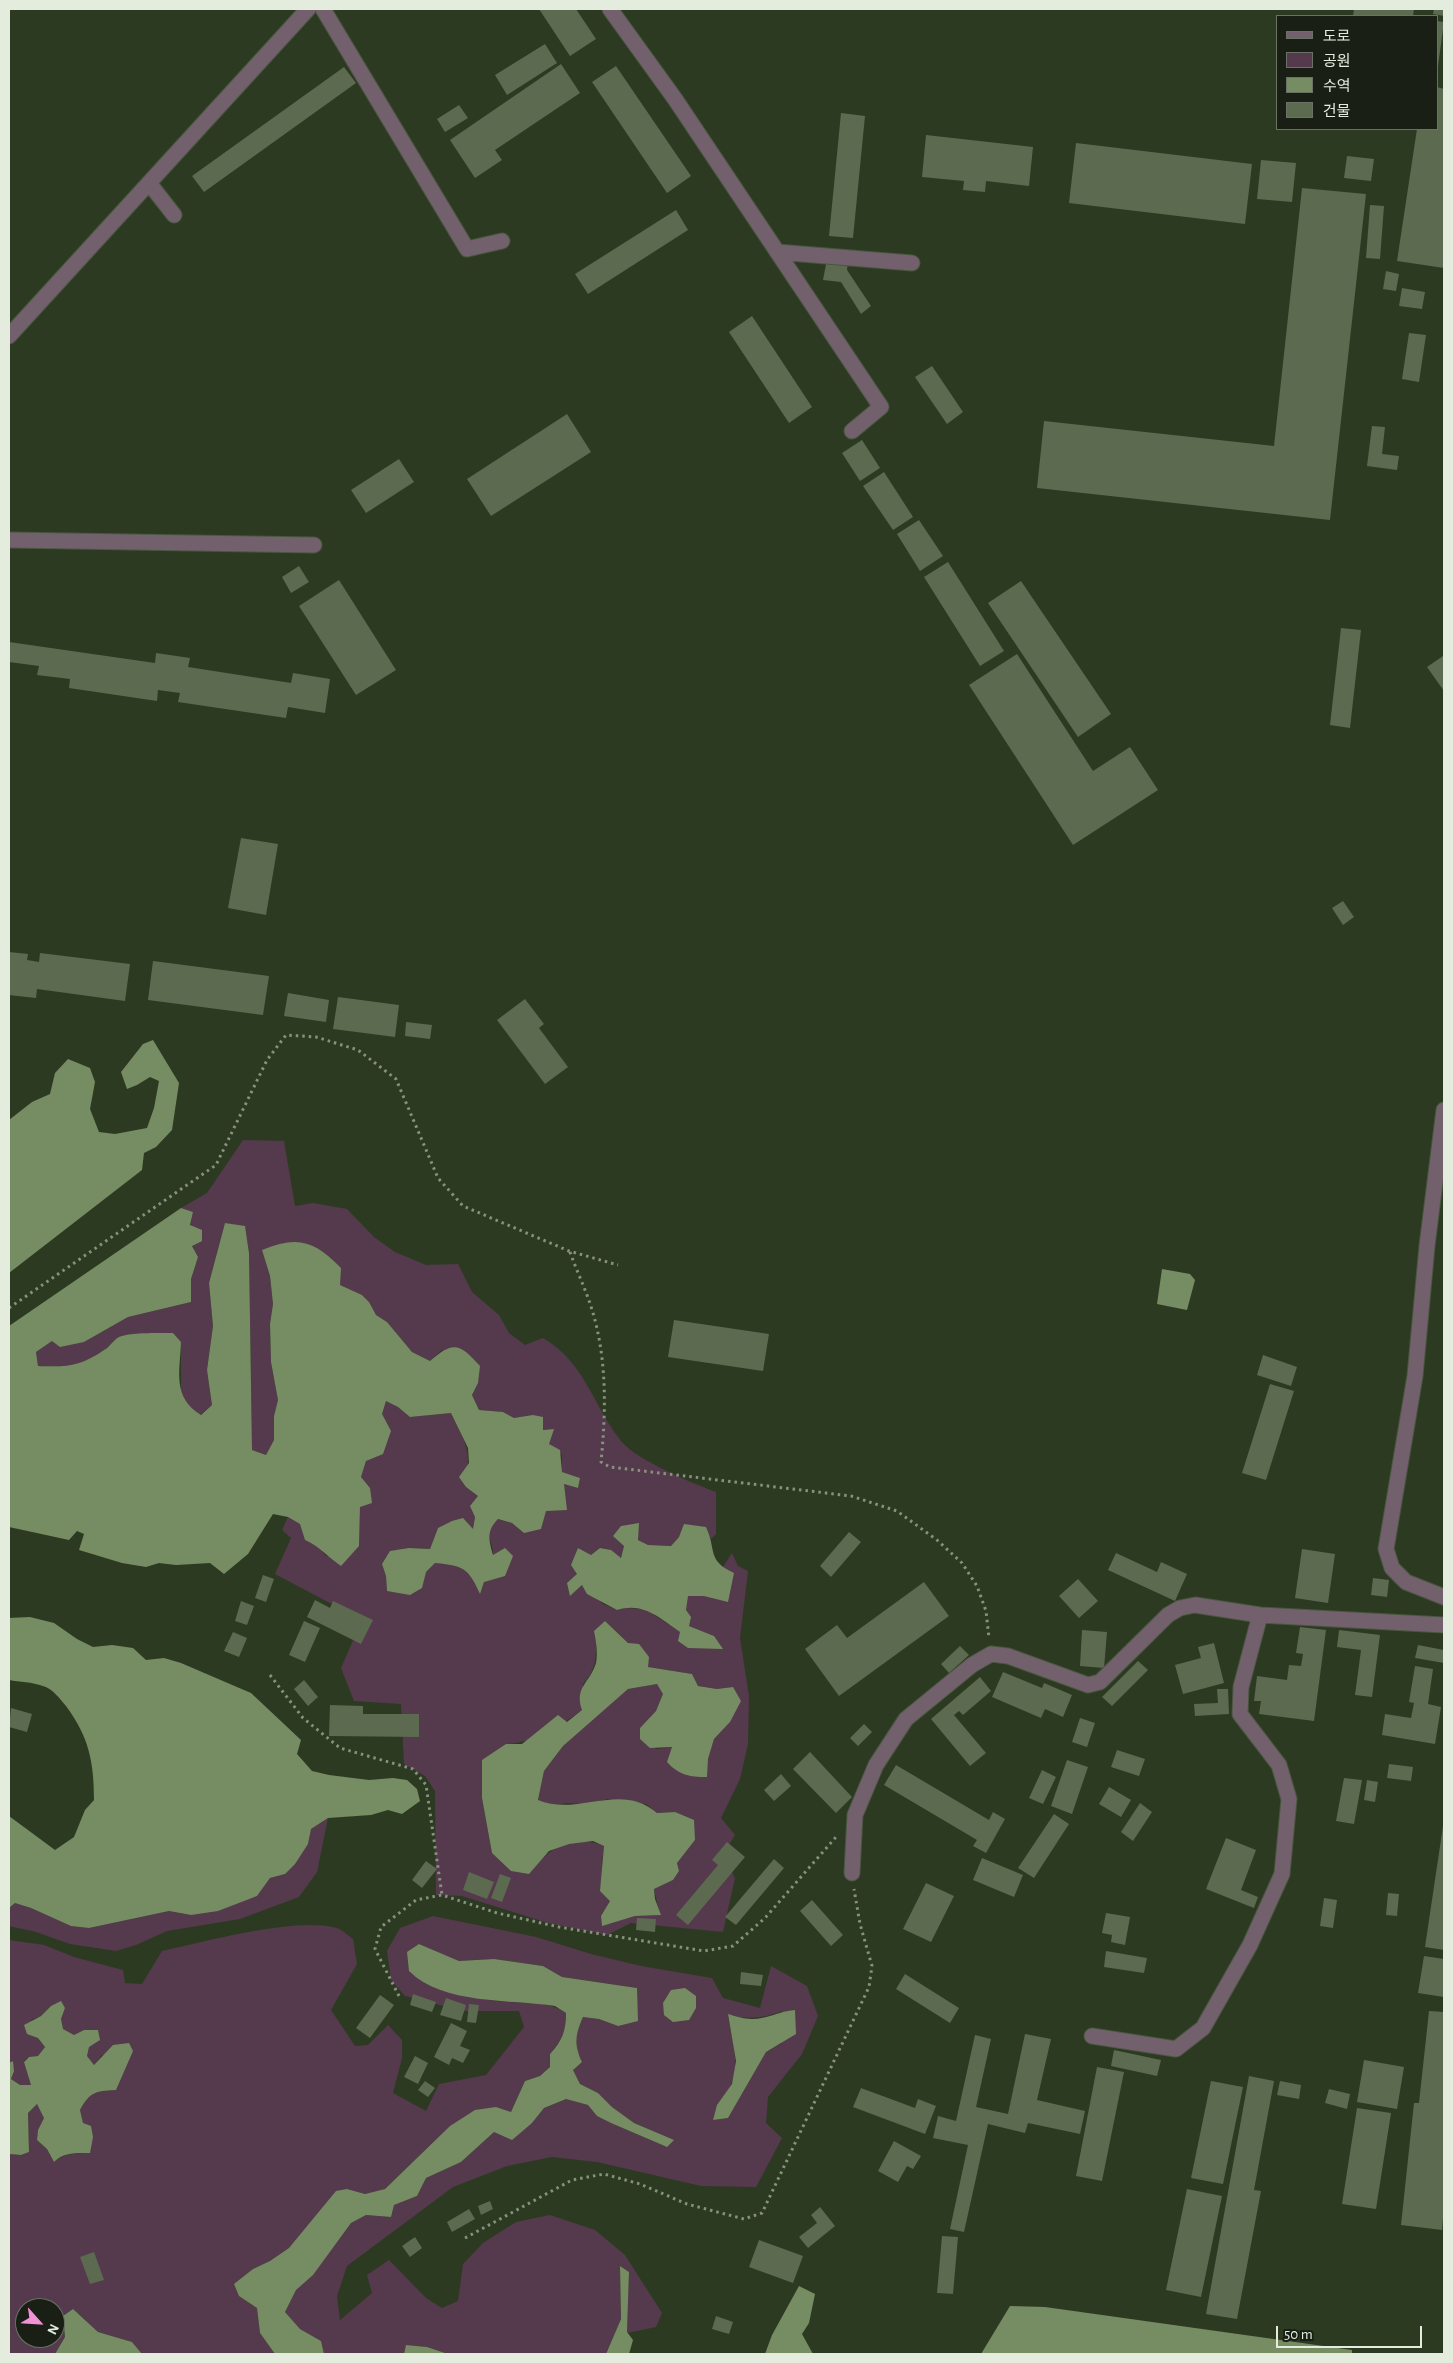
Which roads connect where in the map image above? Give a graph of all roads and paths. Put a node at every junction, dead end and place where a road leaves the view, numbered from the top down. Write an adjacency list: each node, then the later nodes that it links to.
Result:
1 (308, 9): 4 (street)
2 (323, 9): 6 (street)
3 (610, 9): 7 (street)
4 (149, 183): 5 (street); 9 (street)
5 (174, 215)
6 (502, 240)
7 (777, 252): 8 (street); 10 (street)
8 (912, 263)
9 (9, 336)
10 (852, 431)
11 (9, 540): 12 (street)
12 (314, 545)
13 (1444, 1110): 17 (street)
14 (569, 1251): 15 (path); 16 (path); 20 (path)
15 (618, 1264)
16 (9, 1308)
17 (1444, 1597)
18 (1260, 1615): 19 (street); 20 (street); 26 (street)
19 (1444, 1625)
20 (991, 1654): 22 (street)
21 (270, 1675): 24 (path)
22 (855, 1815): 23 (street); 24 (path)
23 (852, 1873): 27 (path)
24 (442, 1895): 25 (path)
25 (399, 1996)
26 (1092, 2036)
27 (465, 2238)

